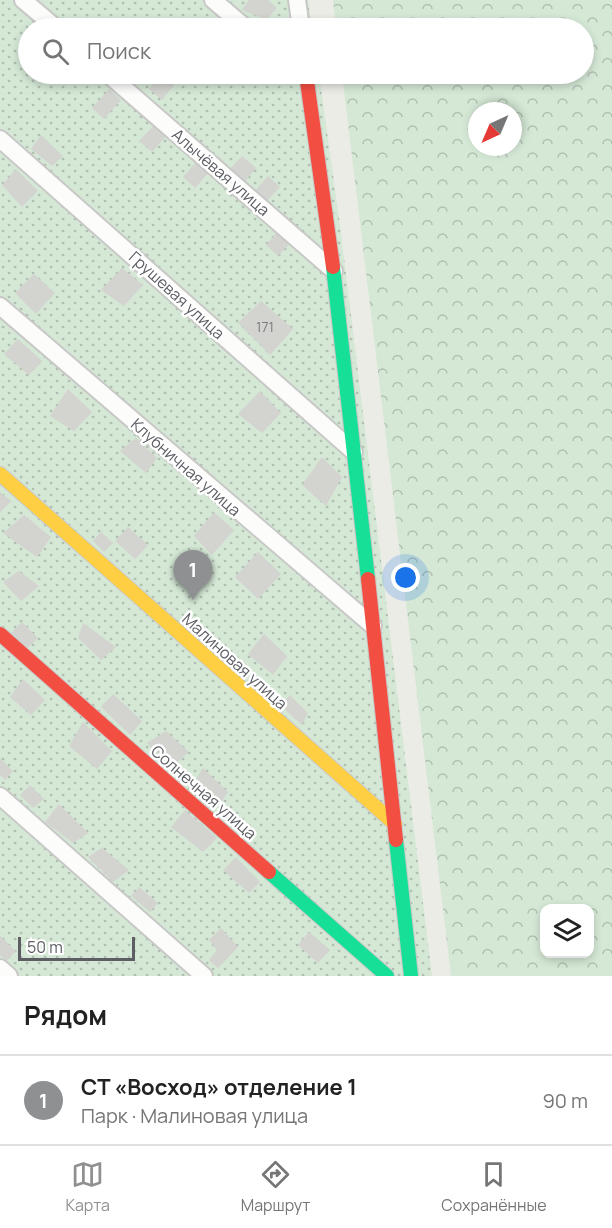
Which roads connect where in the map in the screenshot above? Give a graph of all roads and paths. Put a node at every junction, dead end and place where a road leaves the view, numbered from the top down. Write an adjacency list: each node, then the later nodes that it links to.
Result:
1 (23, 0): 4 (street)
2 (213, 0): 5 (street)
3 (297, 0): 6 (street)
4 (44, 18)
5 (234, 18)
6 (299, 18)
7 (119, 84): 10 (street, Алычёвая улица)
8 (305, 84): 10 (street)
9 (0, 139): 12 (street, Грушевая улица)
10 (334, 271): 12 (street)
11 (0, 306): 14 (street, Клубничная улица)
12 (354, 452): 14 (street)
13 (0, 474): 17 (street, Малиновая улица)
14 (373, 626): 17 (street)
15 (0, 634): 21 (street, Солнечная улица)
16 (0, 795): 20 (street)
17 (394, 824): 22 (street)
18 (0, 968): 19 (street)
19 (9, 976)
20 (204, 976)
21 (387, 976)
22 (411, 976)

